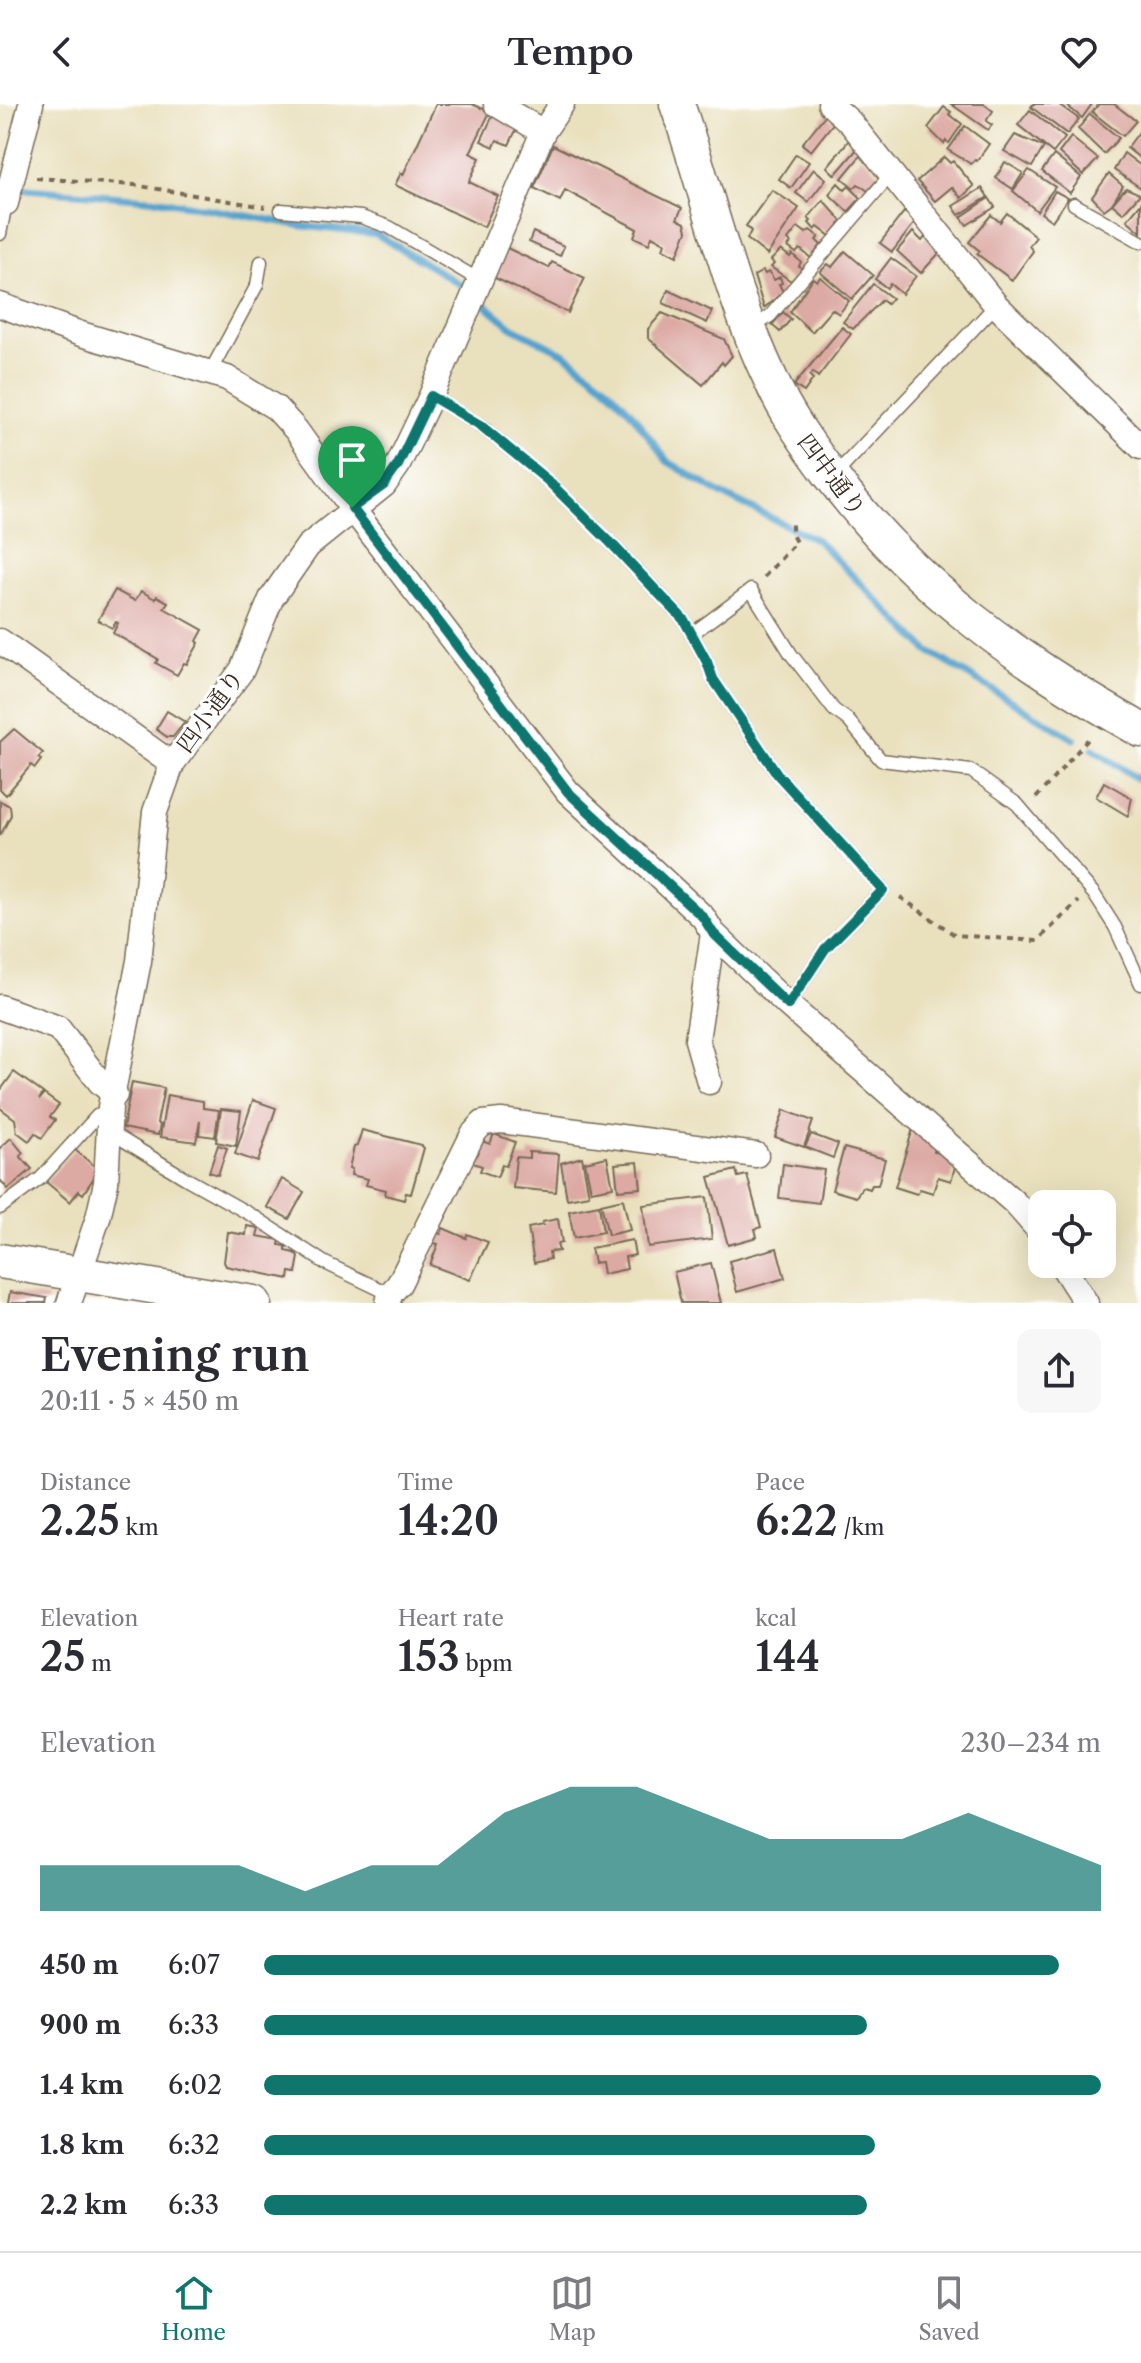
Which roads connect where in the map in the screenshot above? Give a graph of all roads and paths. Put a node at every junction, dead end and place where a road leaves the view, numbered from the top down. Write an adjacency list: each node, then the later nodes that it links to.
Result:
1 (31, 104): 8 (street)
2 (496, 104): 6 (street)
3 (562, 104): 6 (street, 四小通り)
4 (677, 104): 18 (street, 四中通り)
5 (830, 104): 7 (street)
6 (543, 132): 15 (street, 四小通り)
7 (892, 173): 17 (street); 18 (lane)
8 (13, 176): 9 (street); 11 (path)
9 (3, 202): 12 (lane)
10 (1074, 204): 13 (lane)
11 (281, 210): 15 (lane)
12 (0, 234)
13 (1141, 242)
14 (261, 262): 19 (lane)
15 (479, 280): 20 (street, 四小通り)
16 (0, 305): 19 (street)
17 (996, 305): 21 (street); 22 (lane)
18 (749, 330): 22 (street, 四中通り)
19 (210, 372): 23 (street)
20 (431, 396): 23 (street, 四小通り); 26 (lane)
21 (1141, 447)
22 (833, 477): 28 (street, 四中通り)
23 (352, 508): 30 (street, 四小通り); 34 (street)
24 (792, 521): 25 (path)
25 (751, 590): 26 (lane); 31 (lane)
26 (693, 633): 32 (lane)
27 (0, 641): 30 (street)
28 (1111, 713): 29 (street, 四中通り); 31 (path)
29 (1141, 730)
30 (172, 764): 39 (street, 四小通り)
31 (1024, 812): 33 (lane)
32 (883, 890): 33 (path); 36 (lane)
33 (1090, 890): 35 (lane)
34 (713, 933): 36 (street); 38 (street)
35 (1141, 984)
36 (788, 1005): 43 (street)
37 (0, 1007): 39 (street)
38 (709, 1082)
39 (112, 1101): 40 (street, 四小通り); 42 (lane)
40 (110, 1132): 46 (street, 四小通り); 47 (lane)
41 (756, 1155): 47 (street)
42 (0, 1208)
43 (1028, 1218)
44 (0, 1261): 46 (street)
45 (1070, 1278): 49 (street)
46 (73, 1288): 48 (street)
47 (389, 1298)
48 (254, 1303)
49 (1086, 1303)

